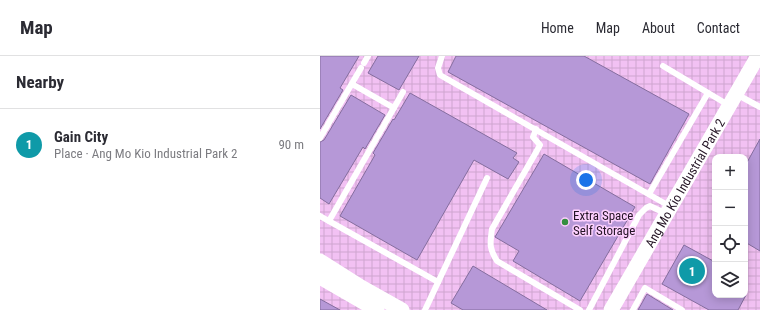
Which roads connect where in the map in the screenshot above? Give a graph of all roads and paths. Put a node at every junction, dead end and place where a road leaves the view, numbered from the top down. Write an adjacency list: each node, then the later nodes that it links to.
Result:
1 (368, 56): 5 (lane)
2 (442, 56): 11 (lane)
3 (758, 56): 8 (street, Ang Mo Kio Industrial Park 2)
4 (663, 66): 7 (lane)
5 (352, 84): 10 (lane); 12 (lane)
6 (403, 92): 10 (lane)
7 (708, 93): 8 (lane); 14 (lane)
8 (733, 100): 9 (lane); 15 (street, Ang Mo Kio Industrial Park 2)
9 (760, 107)
10 (394, 108): 17 (lane)
11 (536, 129): 14 (lane); 25 (lane)
12 (320, 138)
13 (487, 178): 20 (lane)
14 (649, 194): 15 (lane)
15 (669, 210): 26 (lane); 27 (street, Ang Mo Kio Industrial Park 2)
16 (320, 216): 17 (lane)
17 (328, 221): 20 (lane)
18 (320, 261): 21 (street)
19 (320, 277): 21 (street)
20 (438, 282): 24 (lane)
21 (363, 295): 22 (street); 23 (street)
22 (377, 310)
23 (402, 310)
24 (425, 310)
25 (580, 310)
26 (589, 310)
27 (611, 310)
28 (632, 310): 29 (lane)
29 (682, 310)

